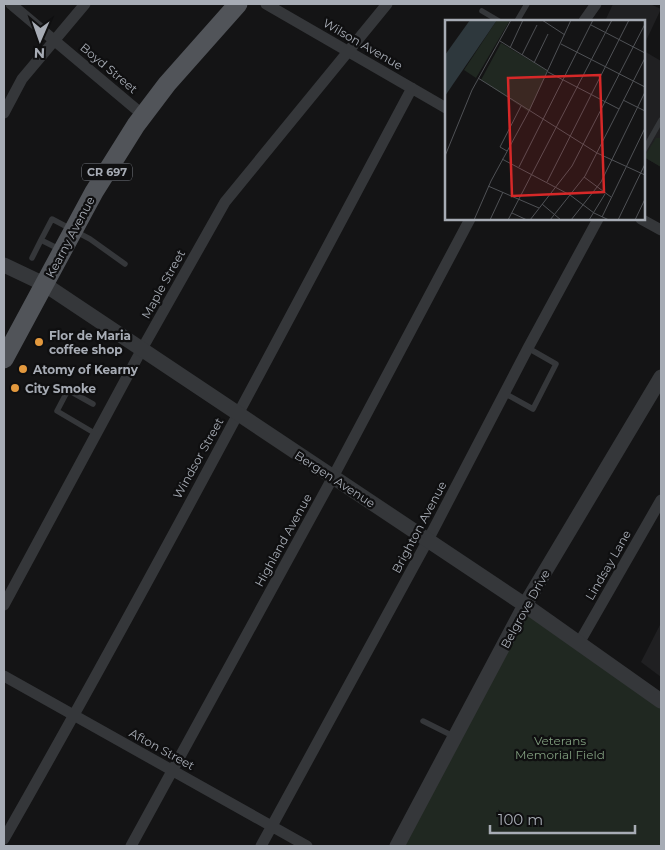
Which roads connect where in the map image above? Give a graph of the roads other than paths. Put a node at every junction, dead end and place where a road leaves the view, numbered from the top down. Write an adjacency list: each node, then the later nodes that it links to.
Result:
1 (12, 4): 12 (street, Boyd Street)
2 (85, 4): 12 (street)
3 (238, 4): 17 (main road, Kearny Avenue / CR 697)
4 (266, 4): 13 (street, Wilson Avenue)
5 (387, 4): 13 (street, Maple Street)
6 (527, 4): 10 (lane)
7 (596, 4): 11 (street)
8 (482, 11): 9 (lane)
9 (497, 20)
10 (518, 20)
11 (585, 20)
12 (54, 40): 16 (street); 17 (street, Boyd Street)
13 (348, 52): 14 (street, Wilson Avenue); 32 (street, Maple Street)
14 (412, 88): 15 (street, Wilson Avenue); 37 (street, Windsor Street)
15 (445, 107)
16 (4, 113)
17 (143, 115): 24 (main road, Kearny Avenue / CR 697)
18 (661, 120): 19 (lane)
19 (645, 148)
20 (469, 220): 39 (street, Highland Avenue)
21 (597, 220): 31 (street, Brighton Avenue)
22 (643, 220): 23 (street)
23 (661, 230)
24 (74, 231): 25 (lane); 26 (main road, Kearny Avenue / CR 697); 28 (lane)
25 (41, 240): 26 (lane); 27 (lane)
26 (62, 251): 30 (main road, Kearny Avenue / CR 697)
27 (32, 258)
28 (124, 264)
29 (4, 265): 30 (street, Bergen Avenue)
30 (44, 284): 32 (street, Bergen Avenue); 33 (main road, Kearny Avenue / CR 697)
31 (528, 348): 35 (street, Brighton Avenue); 35 (lane)
32 (142, 349): 37 (street, Bergen Avenue); 38 (street, Maple Street)
33 (4, 359)
34 (661, 377): 43 (street, Belgrove Drive)
35 (504, 393): 41 (street, Brighton Avenue)
36 (93, 404): 38 (lane)
37 (238, 415): 39 (street, Bergen Avenue); 47 (street, Windsor Street)
38 (96, 434): 42 (street, Maple Street)
39 (333, 477): 41 (street, Bergen Avenue); 50 (street, Highland Avenue)
40 (661, 500): 44 (street, Lindsay Lane)
41 (428, 540): 43 (street, Bergen Avenue); 51 (street, Brighton Avenue)
42 (4, 605)
43 (525, 605): 44 (street, Bergen Avenue); 49 (street, Belgrove Drive)
44 (579, 643): 46 (street, Bergen Avenue)
45 (4, 676): 47 (street, Afton Street)
46 (661, 701)
47 (74, 716): 50 (street, Afton Street); 52 (street, Windsor Street)
48 (423, 721): 49 (lane)
49 (455, 737): 56 (street, Belgrove Drive)
50 (173, 771): 51 (street, Afton Street); 53 (street, Highland Avenue)
51 (272, 826): 54 (street, Brighton Avenue); 55 (street, Afton Street)
52 (4, 839)
53 (131, 846)
54 (261, 846)
55 (308, 846)
56 (397, 846)

